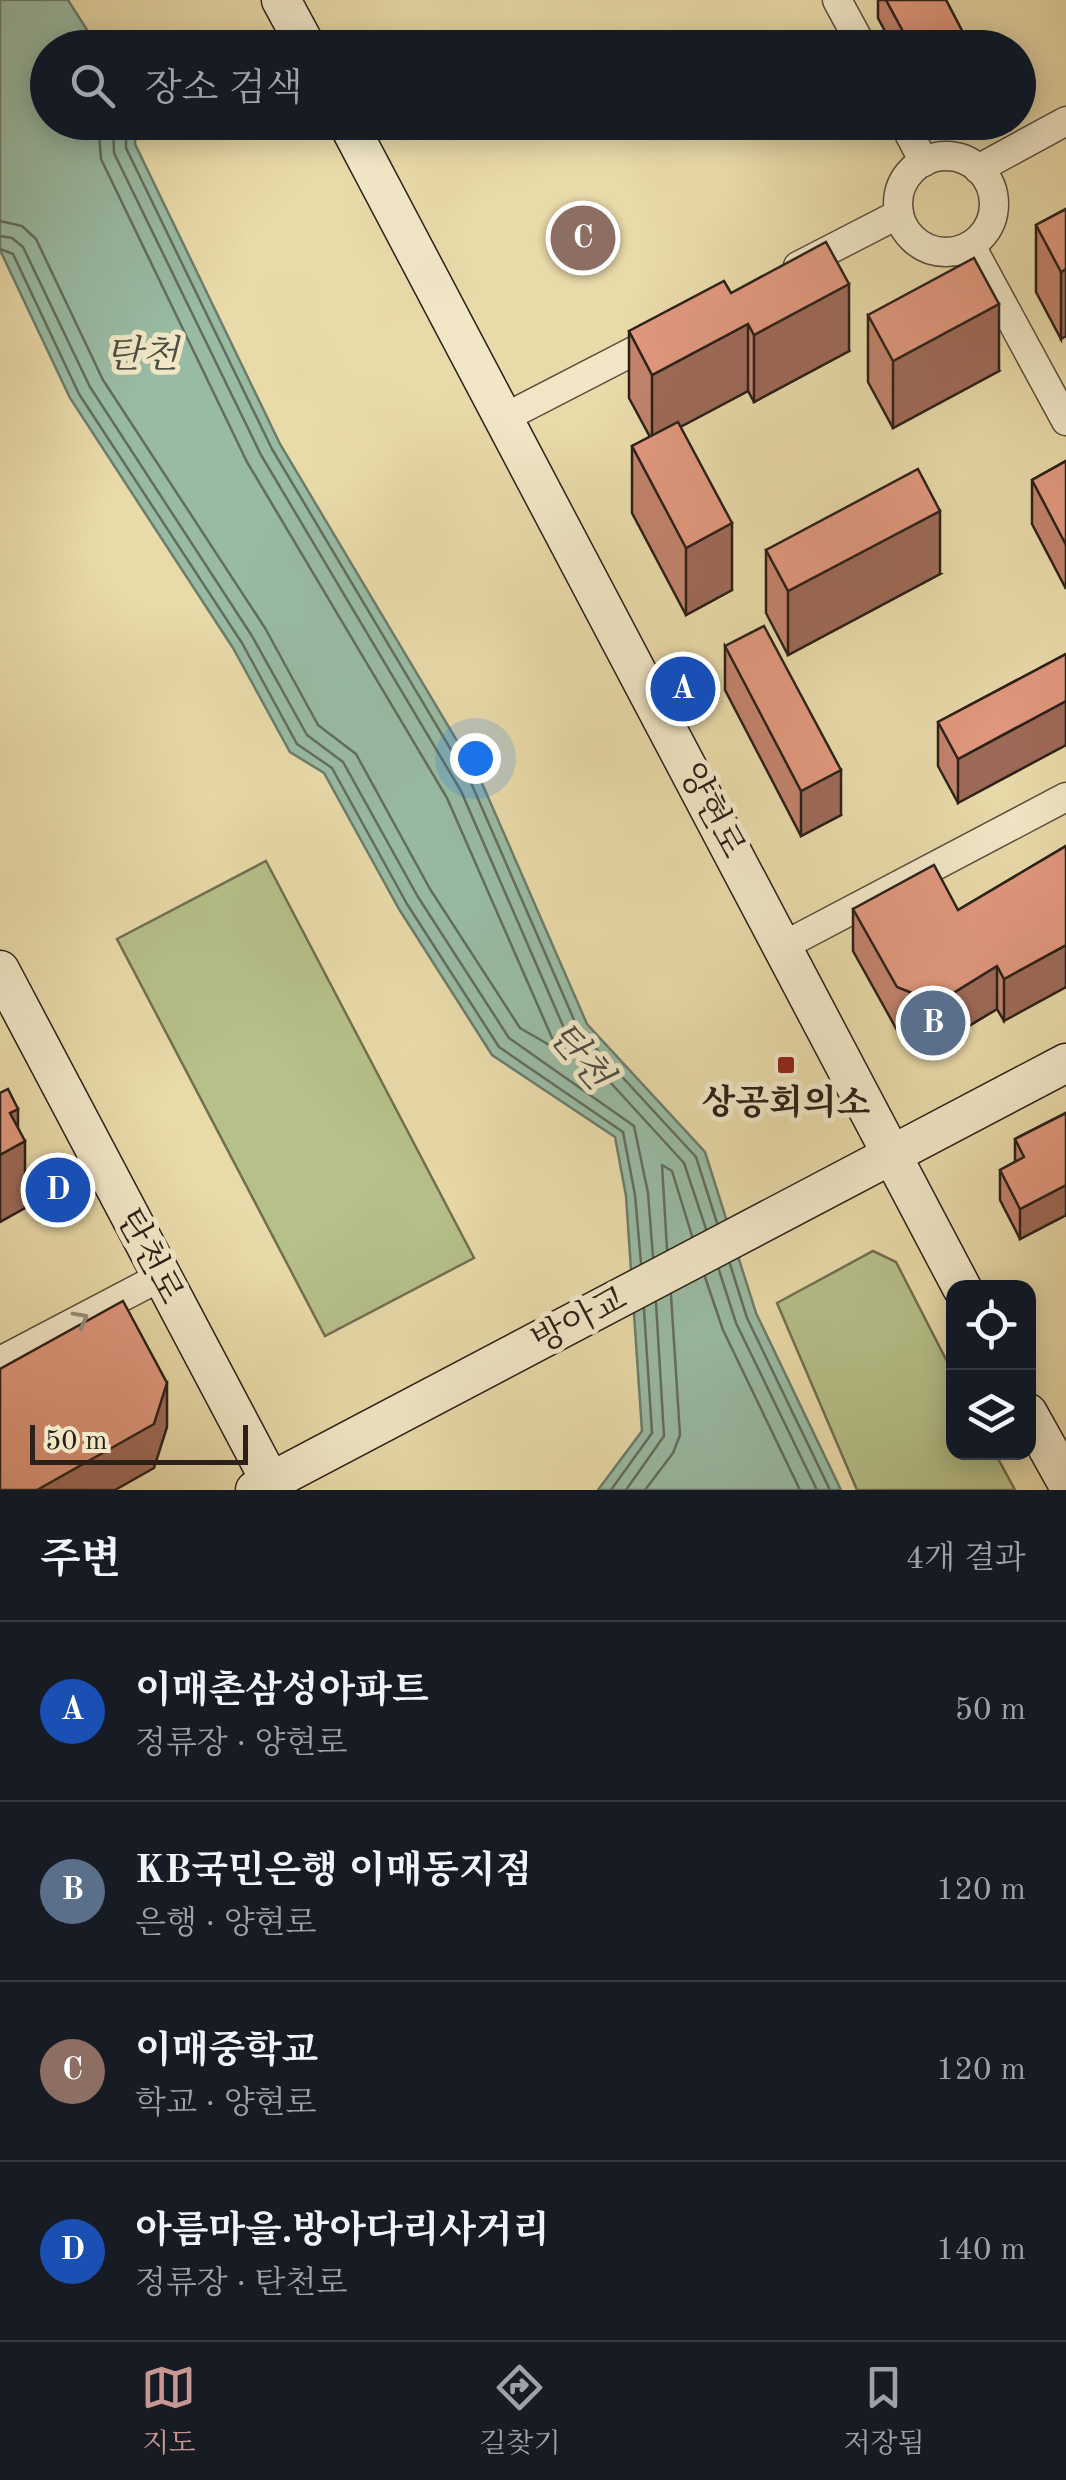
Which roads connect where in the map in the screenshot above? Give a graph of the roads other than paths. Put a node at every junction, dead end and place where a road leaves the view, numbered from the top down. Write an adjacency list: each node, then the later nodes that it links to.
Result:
1 (282, 0): 3 (main road)
2 (837, 0): 4 (street)
3 (298, 30)
4 (853, 30)
5 (1066, 121): 6 (street)
6 (1036, 137)
7 (357, 140): 16 (main road, 양현로)
8 (912, 140): 10 (street)
9 (1031, 140): 11 (street)
10 (924, 162): 11 (street); 12 (street)
11 (978, 169): 13 (street)
12 (899, 214): 13 (street); 14 (street)
13 (971, 246): 17 (street)
14 (776, 278)
15 (688, 323): 16 (street)
16 (504, 418): 19 (main road, 양현로)
17 (1066, 422)
18 (1066, 797): 19 (street)
19 (785, 945): 22 (main road, 양현로)
20 (0, 970): 23 (main road, 탄천로)
21 (1066, 1063): 22 (main road, 방아교)
22 (893, 1152): 24 (main road, 양현로); 28 (main road, 방아교)
23 (162, 1276): 25 (street, one-way to 23); 28 (main road, 탄천로)
24 (958, 1280)
25 (0, 1361)
26 (1036, 1427): 27 (main road)
27 (1066, 1481)
28 (267, 1487)

